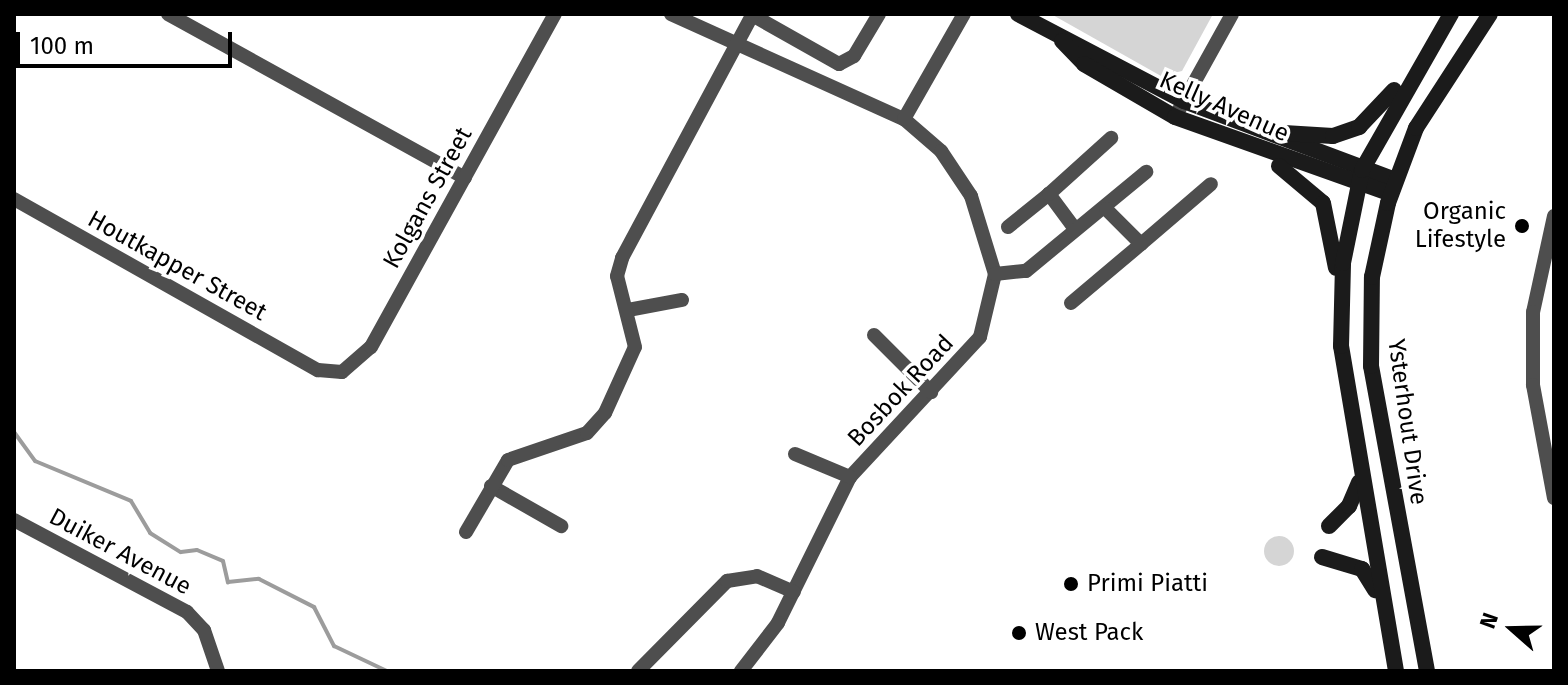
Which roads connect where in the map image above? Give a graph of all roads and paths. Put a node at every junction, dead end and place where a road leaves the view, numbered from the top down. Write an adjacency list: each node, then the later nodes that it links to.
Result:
1 (168, 14): 21 (street)
2 (555, 14): 21 (street, Kolgans Street)
3 (671, 14): 12 (street)
4 (752, 14): 5 (street); 12 (street)
5 (879, 14)
6 (964, 14): 16 (street)
7 (1018, 14): 11 (main road, Kelly Avenue)
8 (1232, 14): 14 (street)
9 (1451, 14): 13 (main road)
10 (1490, 14): 24 (main road, Ysterhout Drive)
11 (1054, 34): 14 (main road, Kelly Avenue); 15 (main road, Kelly Avenue)
12 (733, 47): 16 (street); 35 (street)
13 (1417, 65): 17 (main road); 22 (main road)
14 (1184, 101): 15 (street); 17 (main road, Kelly Avenue)
15 (1175, 117): 19 (main road, Kelly Avenue)
16 (904, 119): 32 (street)
17 (1232, 121): 22 (main road, Kelly Avenue)
18 (1111, 138): 25 (street)
19 (1227, 139): 22 (main road, Kelly Avenue); 36 (main road)
20 (1146, 172): 27 (street)
21 (465, 178): 38 (street, Kolgans Street)
22 (1360, 178): 24 (main road, Kelly Avenue); 36 (main road)
23 (1211, 184): 31 (street)
24 (1393, 187): 56 (main road, Ysterhout Drive)
25 (1049, 194): 29 (street); 30 (street)
26 (14, 199): 38 (street, Houtkapper Street)
27 (1106, 209): 30 (street); 31 (street)
28 (1554, 216): 44 (street)
29 (1008, 227)
30 (1075, 229): 32 (street)
31 (1141, 244): 34 (street)
32 (995, 274): 39 (street, Bosbok Road)
33 (682, 300): 35 (street)
34 (1071, 303)
35 (628, 310): 43 (street)
36 (1339, 314): 42 (main road)
37 (874, 335): 39 (street)
38 (318, 370)
39 (931, 392): 41 (street, Bosbok Road)
40 (795, 454): 41 (street)
41 (850, 477): 50 (street, Bosbok Road)
42 (1360, 478): 47 (main road); 51 (main road)
43 (491, 486): 46 (street); 48 (street)
44 (1554, 498)
45 (14, 520): 52 (street, Duiker Avenue)
46 (561, 526)
47 (1329, 526)
48 (466, 532)
49 (1322, 557): 51 (main road)
50 (794, 592): 53 (street); 54 (street, Bosbok Road)
51 (1384, 610): 55 (main road)
52 (218, 671)
53 (638, 671)
54 (741, 671)
55 (1396, 671)
56 (1427, 671)

